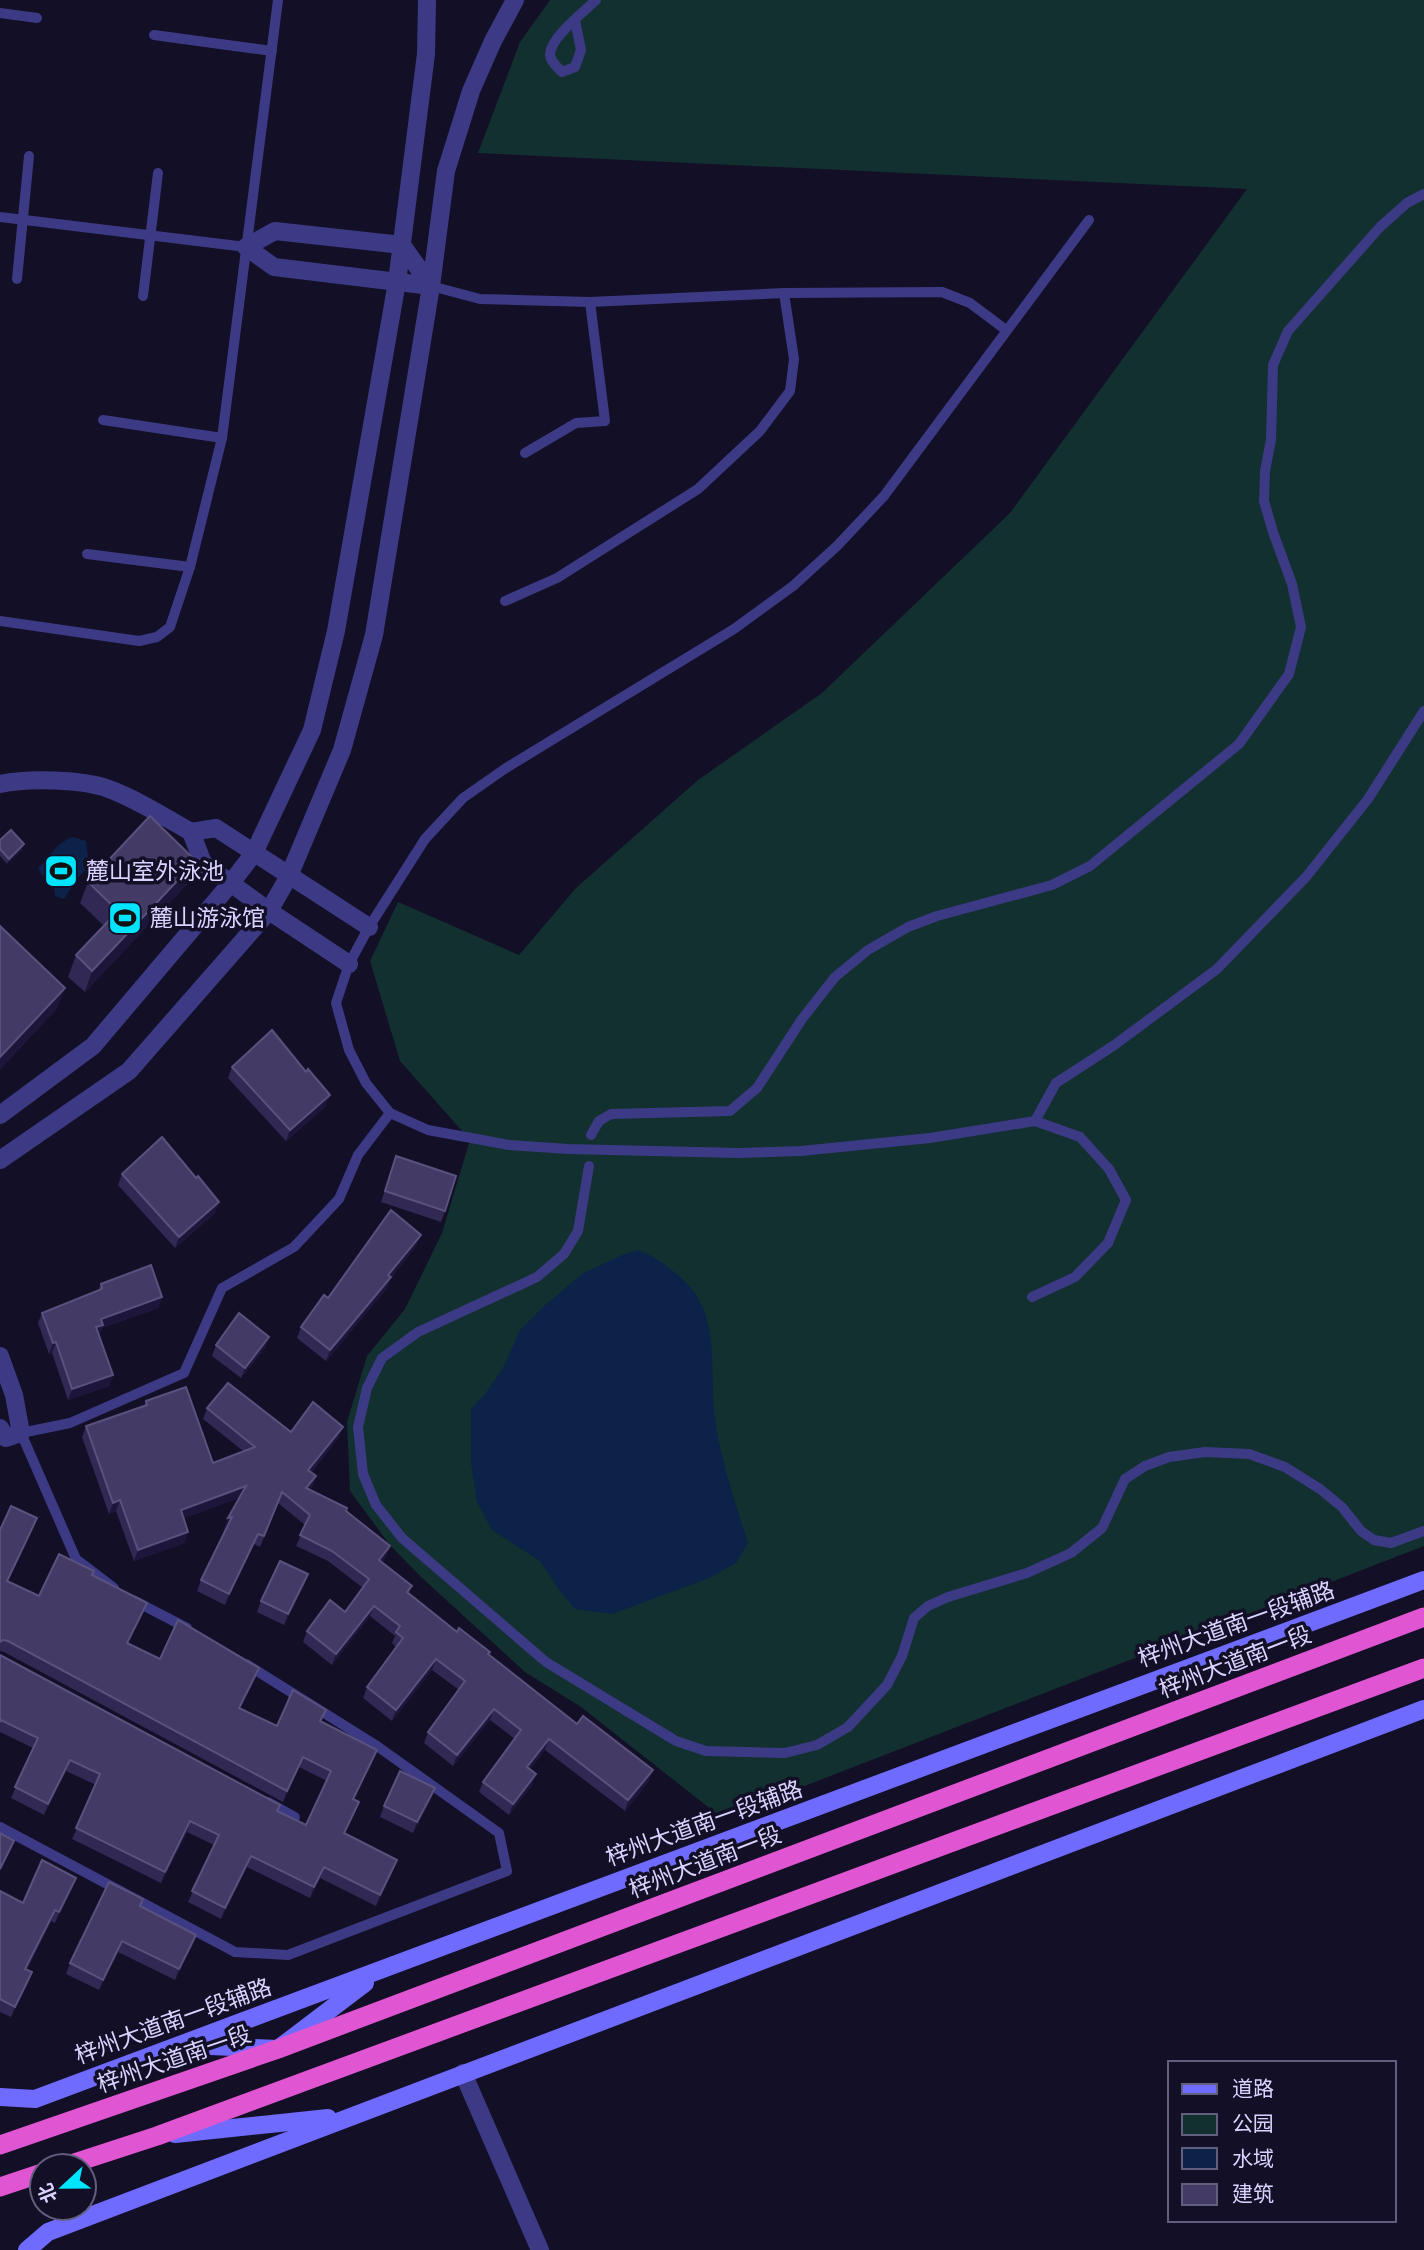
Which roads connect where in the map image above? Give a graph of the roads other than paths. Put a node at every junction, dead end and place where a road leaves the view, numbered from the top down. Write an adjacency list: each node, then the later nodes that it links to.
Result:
1 (278, 0): 9 (lane)
2 (427, 0): 17 (street)
3 (515, 0): 21 (street)
4 (596, 0): 7 (lane)
5 (0, 13): 6 (lane)
6 (37, 18)
7 (575, 20)
8 (154, 35): 9 (lane)
9 (272, 51): 18 (lane)
10 (29, 156): 14 (lane)
11 (159, 173): 16 (lane)
12 (1424, 194): 45 (lane)
13 (0, 217): 14 (lane)
14 (22, 220): 16 (lane); 19 (lane)
15 (1089, 220): 25 (lane)
16 (151, 235): 18 (lane); 23 (lane)
17 (402, 246): 18 (street); 20 (street); 21 (street)
18 (246, 247): 20 (street); 27 (lane)
19 (17, 279)
20 (397, 282): 21 (street); 36 (street)
21 (431, 286): 24 (lane); 37 (street)
22 (784, 293): 24 (lane); 25 (lane); 31 (lane)
23 (143, 296)
24 (590, 302): 28 (lane)
25 (1006, 330): 40 (lane)
26 (103, 421): 27 (lane)
27 (222, 438): 30 (lane)
28 (525, 453)
29 (87, 554): 30 (lane)
30 (190, 567): 32 (lane)
31 (505, 601)
32 (0, 621)
33 (1424, 711): 44 (lane)
34 (0, 784): 35 (street)
35 (191, 832): 36 (street); 38 (street)
36 (254, 853): 37 (street); 38 (street)
37 (289, 876): 39 (street); 40 (street)
38 (231, 883): 39 (street); 43 (street)
39 (269, 911): 41 (street); 46 (street)
40 (369, 927): 41 (lane)
41 (349, 964): 42 (lane)
42 (390, 1112): 44 (lane); 50 (lane)
43 (0, 1115)
44 (1035, 1121): 48 (lane)
45 (591, 1135)
46 (0, 1160)
47 (589, 1166): 51 (lane)
48 (1031, 1297)
49 (0, 1356): 50 (street)
50 (7, 1436): 54 (lane)
51 (1424, 1531)
52 (1424, 1580): 61 (main road, 梓州大道南一段辅路)
53 (1424, 1617): 63 (highway, 梓州大道南一段)
54 (196, 1633)
55 (241, 1661): 60 (lane)
56 (1424, 1668): 67 (highway)
57 (1424, 1709): 64 (main road)
58 (258, 1797): 59 (lane)
59 (295, 1817)
60 (0, 1827)
61 (378, 1972): 62 (main road, 梓州大道南一段辅路); 63 (main road)
62 (178, 2045): 63 (main road); 65 (main road, 梓州大道南一段辅路)
63 (278, 2049): 68 (highway, 梓州大道南一段)
64 (463, 2073): 66 (main road); 73 (street)
65 (0, 2097)
66 (352, 2115): 67 (main road); 72 (main road)
67 (157, 2136): 69 (highway)
68 (0, 2145)
69 (98, 2155)
70 (28, 2178): 71 (highway)
71 (0, 2187)
72 (27, 2250)
73 (540, 2250)

